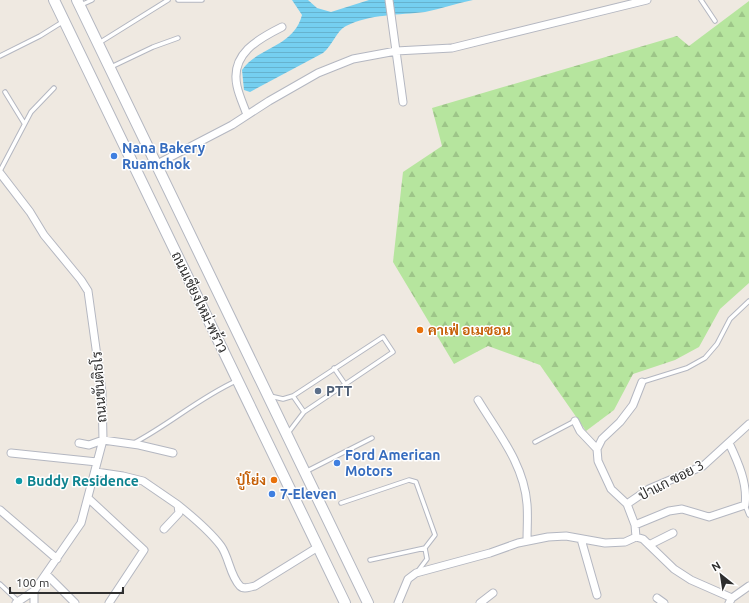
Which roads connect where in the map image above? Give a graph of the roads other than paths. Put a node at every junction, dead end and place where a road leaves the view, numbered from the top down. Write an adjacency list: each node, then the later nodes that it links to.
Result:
1 (54, 0): 10 (main road, ถนนเชียงใหม่-พร้าว)
2 (92, 0): 9 (lane)
3 (168, 0): 14 (lane)
4 (178, 0): 5 (lane)
5 (202, 0)
6 (389, 0): 15 (street)
7 (647, 0): 15 (street)
8 (701, 0): 11 (lane)
9 (79, 3): 14 (main road, ถนนเชียงใหม่-พร้าว)
10 (64, 21): 16 (lane); 27 (main road, ถนนเชียงใหม่-พร้าว)
11 (715, 21)
12 (282, 27): 21 (street)
13 (178, 38): 17 (lane)
14 (99, 44): 17 (main road, ถนนเชียงใหม่-พร้าว)
15 (396, 51): 20 (street); 21 (street)
16 (0, 56)
17 (110, 68): 23 (main road, ถนนเชียงใหม่-พร้าว)
18 (54, 88): 22 (lane)
19 (5, 92): 22 (lane)
20 (403, 102)
21 (247, 115): 23 (street)
22 (24, 123): 24 (lane)
23 (156, 164): 30 (main road, ถนนเชียงใหม่-พร้าว)
24 (0, 172): 38 (street, ถนนขันติธโร)
25 (749, 301): 28 (lane)
26 (334, 368): 29 (lane); 29 (lane); 31 (lane)
27 (238, 380): 42 (lane); 63 (main road, ถนนเชียงใหม่-พร้าว)
28 (642, 382): 43 (street)
29 (345, 384): 33 (lane)
30 (269, 396): 31 (lane); 36 (main road, ถนนเชียงใหม่-พร้าว)
31 (293, 396): 33 (lane)
32 (478, 400): 61 (street)
33 (304, 412): 36 (lane)
34 (575, 421): 39 (lane); 43 (street)
35 (749, 424): 41 (street, ป่าแก ซอย 3)
36 (287, 435): 48 (main road, ถนนเชียงใหม่-พร้าว)
37 (372, 438): 48 (lane)
38 (103, 440): 40 (street); 42 (street); 46 (street, ถนนขันติธโร)
39 (535, 442)
40 (79, 443)
41 (729, 443): 51 (street, ป่าแก ซอย 3); 53 (street)
42 (131, 444): 45 (street)
43 (597, 449): 51 (street)
44 (10, 453): 46 (street)
45 (173, 453)
46 (97, 462): 47 (street, ถนนขันติธโร)
47 (96, 472): 49 (street, ถนนขันติธโร); 52 (street)
48 (305, 472): 80 (main road, ถนนเชียงใหม่-พร้าว)
49 (88, 498): 65 (street, ถนนขันติธโร); 78 (street)
50 (341, 503): 64 (lane)
51 (627, 504): 56 (street)
52 (178, 505): 57 (street); 63 (street)
53 (745, 505): 55 (lane); 56 (street)
54 (0, 510): 65 (street)
55 (749, 515)
56 (635, 525): 59 (street)
57 (164, 529)
58 (673, 533): 62 (street)
59 (636, 537): 60 (street); 62 (street)
60 (581, 539): 61 (street); 73 (street)
61 (527, 541): 67 (street)
62 (649, 545): 74 (street)
63 (318, 547): 79 (main road, ถนนเชียงใหม่-พร้าว)
64 (425, 548): 66 (lane); 67 (lane)
65 (57, 559): 68 (street, ถนนขันติธโร)
66 (370, 560)
67 (416, 573): 81 (street)
68 (46, 574): 71 (street, ถนนขันติธโร); 77 (street)
69 (0, 584): 75 (lane)
70 (749, 586): 74 (street)
71 (34, 592): 75 (street, ถนนขันติธโร); 76 (street)
72 (493, 593): 82 (street)
73 (597, 595)
74 (730, 600)
75 (18, 602)
76 (34, 603)
77 (75, 603)
78 (109, 603)
79 (345, 603)
80 (368, 603)
81 (398, 603)
82 (480, 603)

